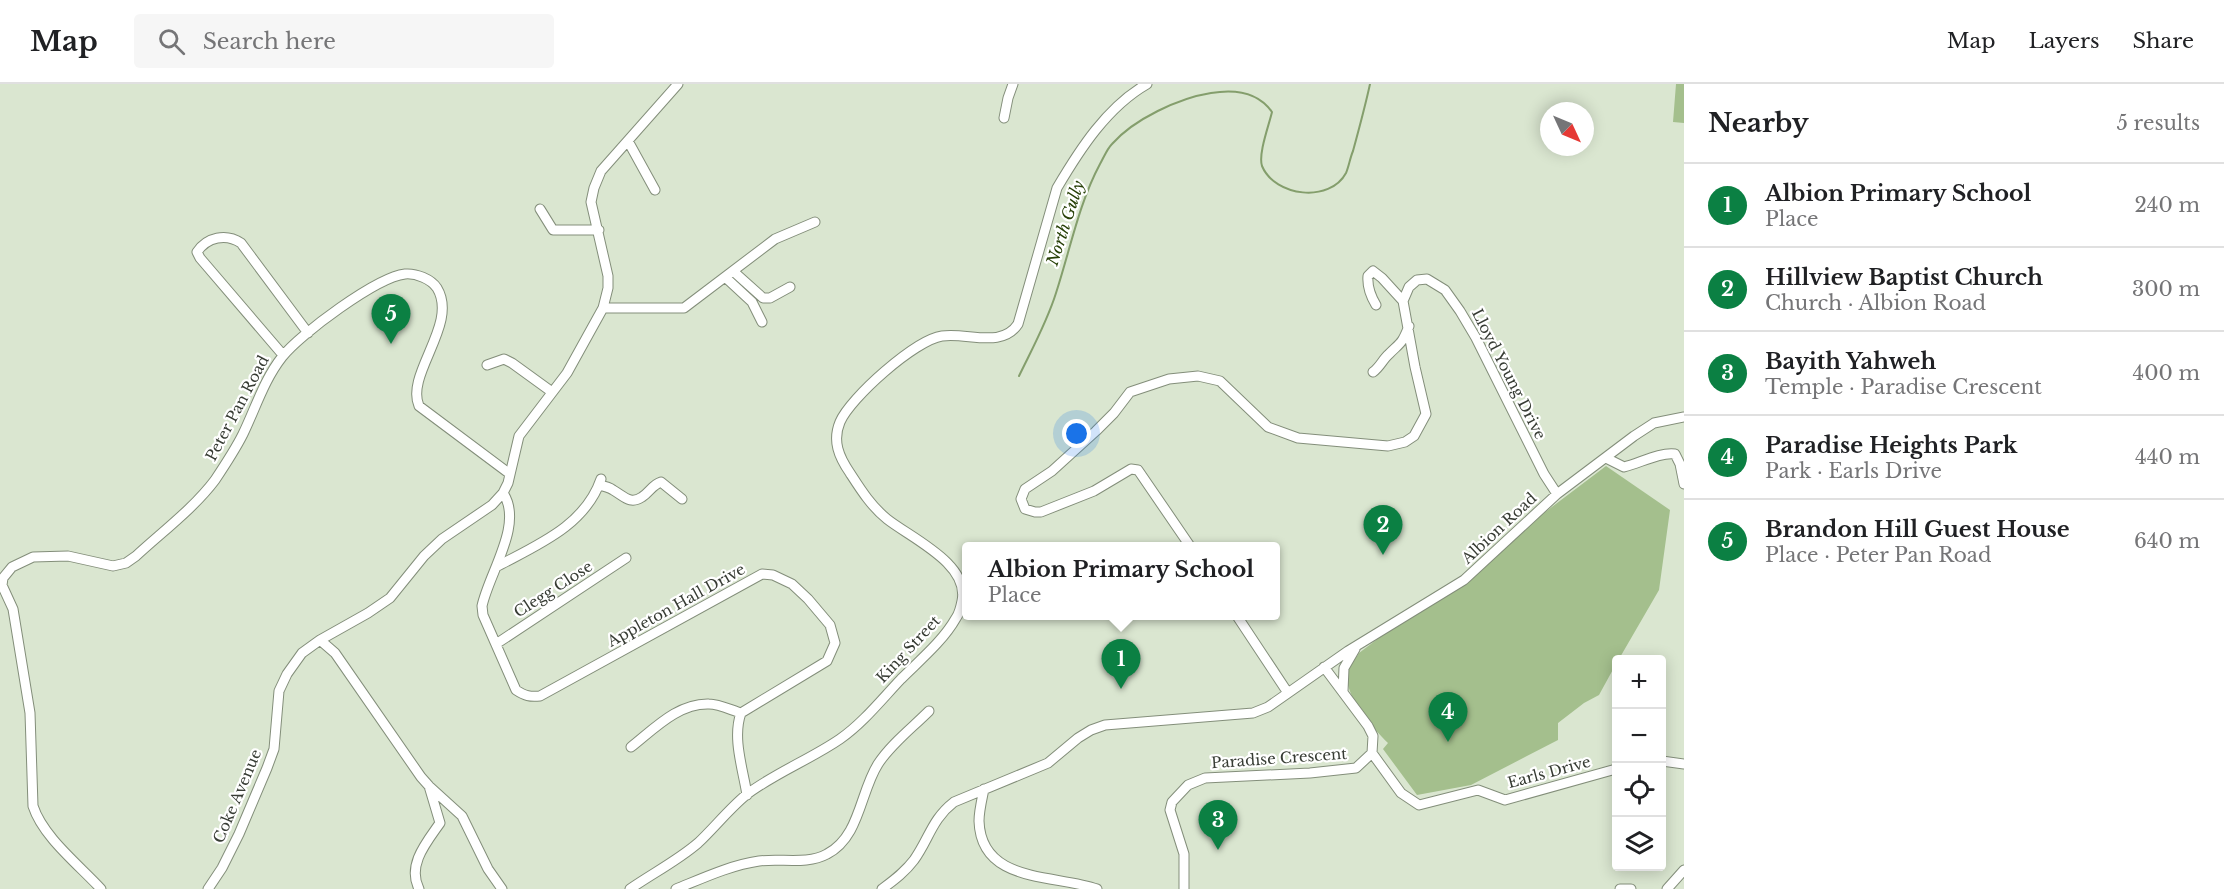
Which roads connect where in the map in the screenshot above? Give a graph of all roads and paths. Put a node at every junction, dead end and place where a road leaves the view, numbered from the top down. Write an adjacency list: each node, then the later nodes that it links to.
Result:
1 (678, 84): 5 (street, Coke Avenue)
2 (1014, 84): 4 (street)
3 (1147, 84): 32 (street, King Street)
4 (1004, 118)
5 (628, 141): 6 (street); 9 (street, Coke Avenue)
6 (655, 190)
7 (540, 209): 9 (street)
8 (815, 222): 10 (street)
9 (599, 230): 14 (street, Coke Avenue)
10 (729, 274): 11 (street); 14 (street); 15 (street)
11 (790, 287)
12 (1403, 301): 13 (street); 16 (street); 27 (street, Lloyd Young Drive)
13 (1376, 305)
14 (603, 308): 21 (street, Coke Avenue)
15 (762, 322)
16 (1409, 326): 20 (street); 29 (street)
17 (308, 333): 18 (street, Peter Pan Road); 18 (street); 24 (street, Peter Pan Road)
18 (283, 356): 52 (street, Peter Pan Road)
19 (487, 365): 21 (street)
20 (1373, 372)
21 (552, 392): 24 (street, Coke Avenue)
22 (1684, 417): 23 (street, Albion Road)
23 (1606, 458): 25 (street); 27 (street, Albion Road)
24 (510, 474): 26 (street, Coke Avenue)
25 (1684, 484)
26 (503, 493): 31 (street, Appleton Hall Drive); 35 (street, Coke Avenue)
27 (1557, 494): 37 (street, Albion Road)
28 (682, 499): 31 (street)
29 (1187, 542)
30 (626, 558): 36 (street, Clegg Close)
31 (496, 567): 36 (street, Appleton Hall Drive)
32 (962, 585)
33 (962, 604): 50 (street, King Street)
34 (1240, 620): 40 (street)
35 (320, 640): 48 (street); 53 (street, Coke Avenue)
36 (496, 644): 42 (street, Appleton Hall Drive)
37 (1358, 645): 38 (street, Albion Road); 39 (street)
38 (1328, 664): 39 (street); 40 (street, Albion Road)
39 (1343, 691): 44 (street)
40 (1288, 693): 49 (street)
41 (929, 711): 57 (street)
42 (741, 713): 43 (street); 50 (street)
43 (631, 747)
44 (1372, 753): 47 (street, Earls Drive); 60 (street, Paradise Crescent)
45 (1666, 762): 46 (street)
46 (1684, 764)
47 (1612, 770)
48 (429, 786): 54 (street); 55 (street)
49 (984, 789): 58 (street); 59 (street)
50 (747, 795): 56 (street, King Street)
51 (1684, 870): 63 (street)
52 (102, 889)
53 (208, 889)
54 (419, 889)
55 (502, 889)
56 (630, 889)
57 (676, 889)
58 (882, 889)
59 (1097, 889)
60 (1184, 889)
61 (1620, 889): 62 (street)
62 (1631, 889)
63 (1667, 889)

